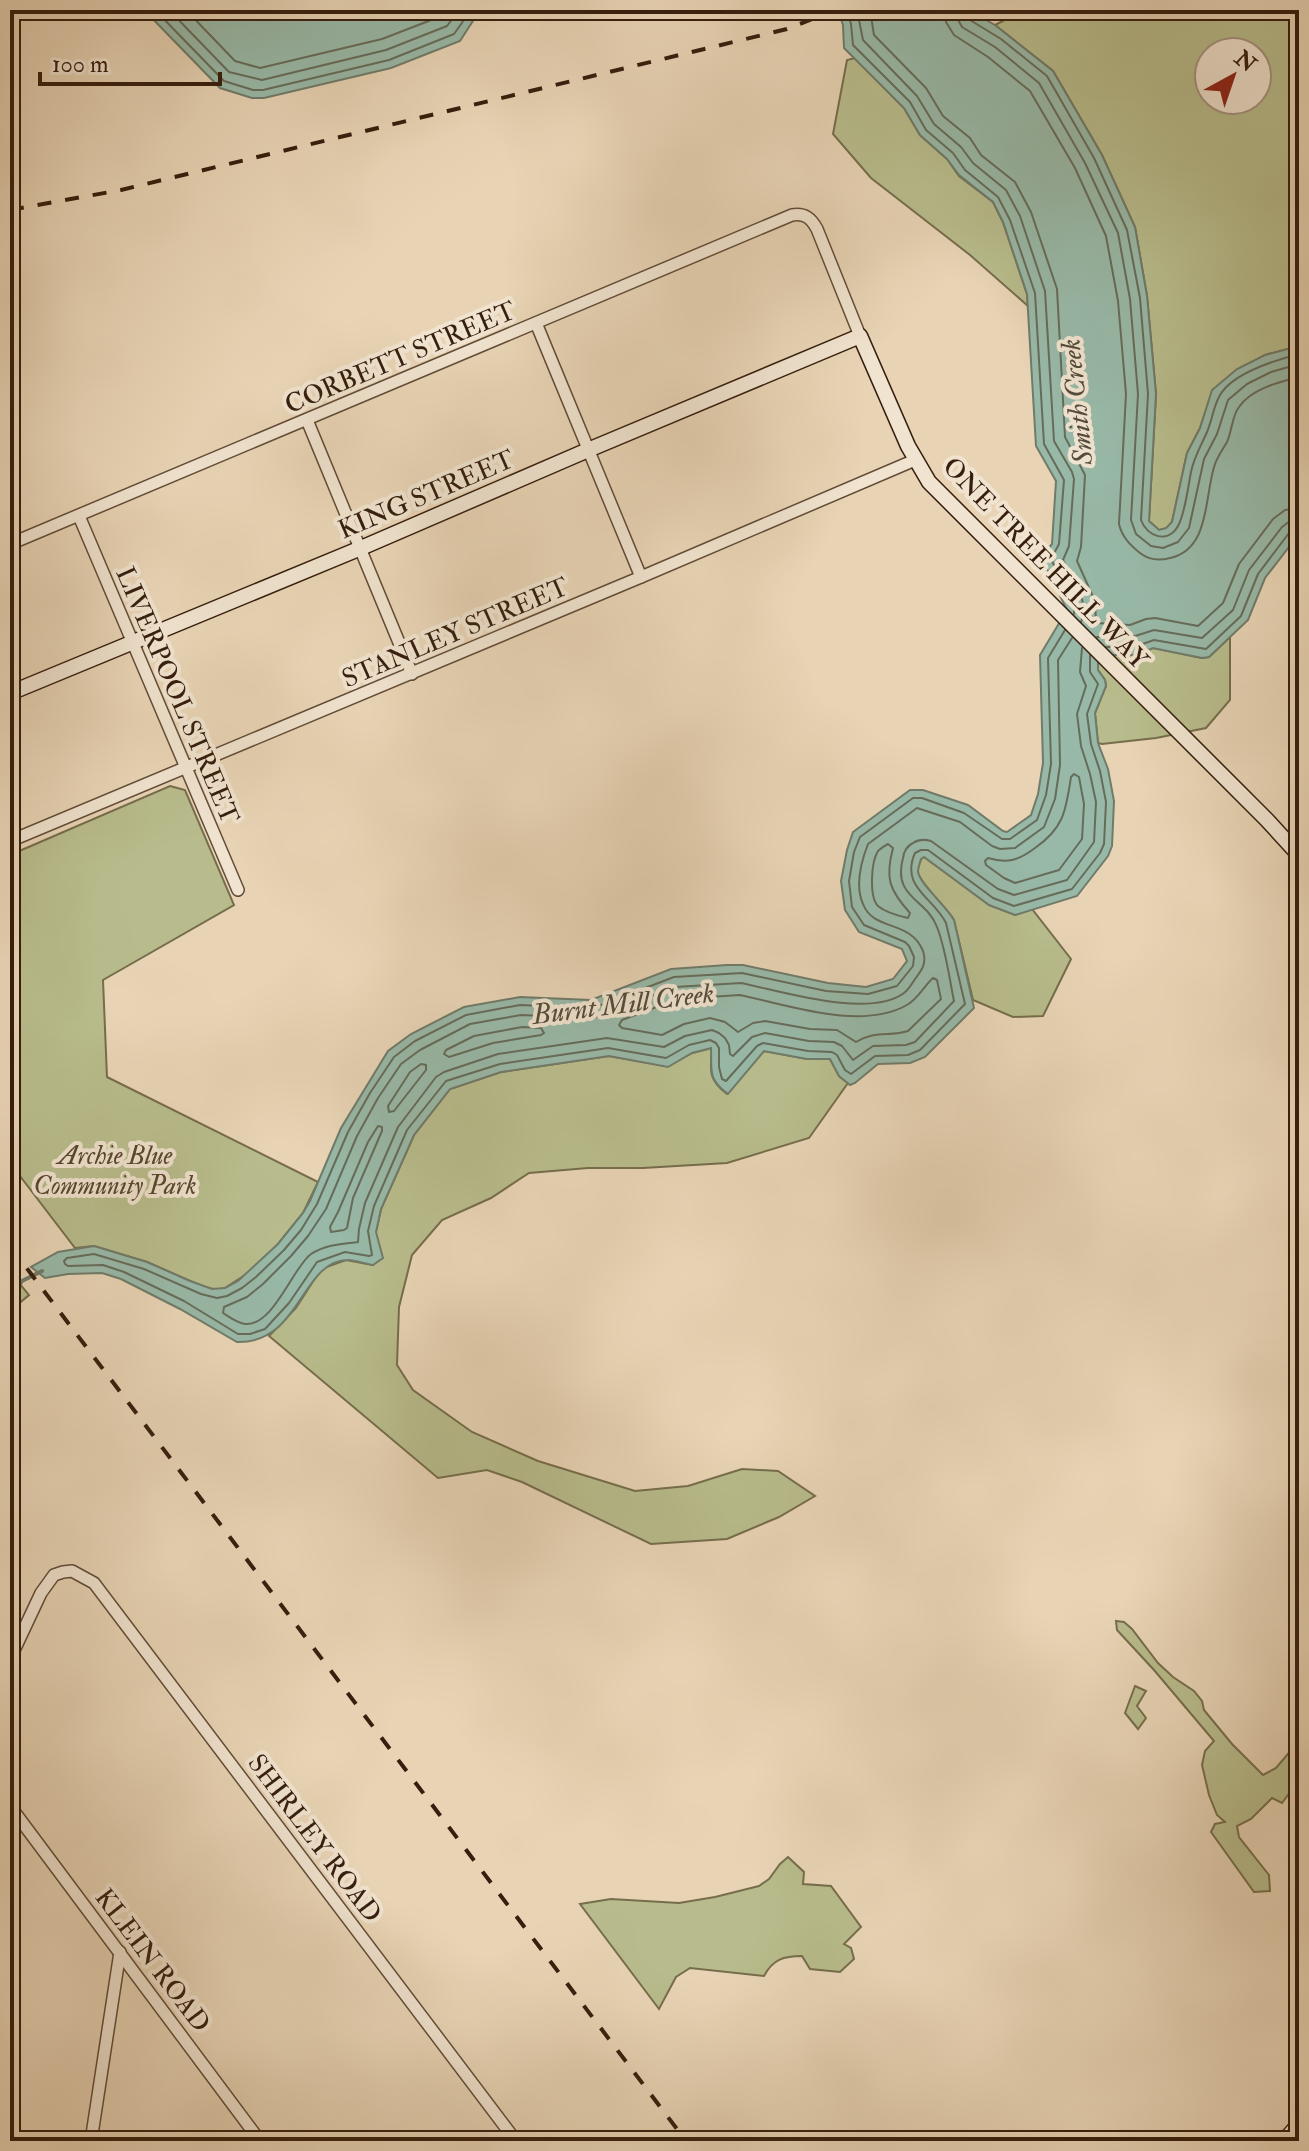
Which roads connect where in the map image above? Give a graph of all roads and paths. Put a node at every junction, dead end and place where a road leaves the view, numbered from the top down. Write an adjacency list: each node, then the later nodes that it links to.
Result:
1 (806, 215): 2 (street, CORBETT STREET); 3 (street, ONE TREE HILL WAY)
2 (536, 323): 4 (street, CORBETT STREET); 5 (street)
3 (860, 336): 5 (street, KING STREET); 6 (street, ONE TREE HILL WAY)
4 (307, 420): 7 (street, CORBETT STREET); 9 (street)
5 (588, 450): 9 (street, KING STREET); 10 (street)
6 (915, 460): 10 (street, STANLEY STREET); 16 (street, ONE TREE HILL WAY)
7 (79, 516): 8 (street, CORBETT STREET); 11 (street, LIVERPOOL STREET)
8 (10, 544)
9 (361, 548): 11 (street, KING STREET); 12 (street)
10 (641, 577): 12 (street, STANLEY STREET)
11 (132, 642): 13 (street, KING STREET); 14 (street, LIVERPOOL STREET)
12 (412, 674): 14 (street, STANLEY STREET)
13 (10, 693)
14 (184, 768): 15 (street, STANLEY STREET); 17 (street, LIVERPOOL STREET)
15 (10, 841)
16 (1299, 855)
17 (238, 890)
18 (10, 1659): 24 (street, SHIRLEY ROAD)
19 (10, 1806): 20 (street, KLEIN ROAD)
20 (120, 1952): 22 (street); 23 (street, KLEIN ROAD)
21 (1299, 2124): 25 (street)
22 (91, 2141)
23 (260, 2141)
24 (516, 2141)
25 (1284, 2141)

